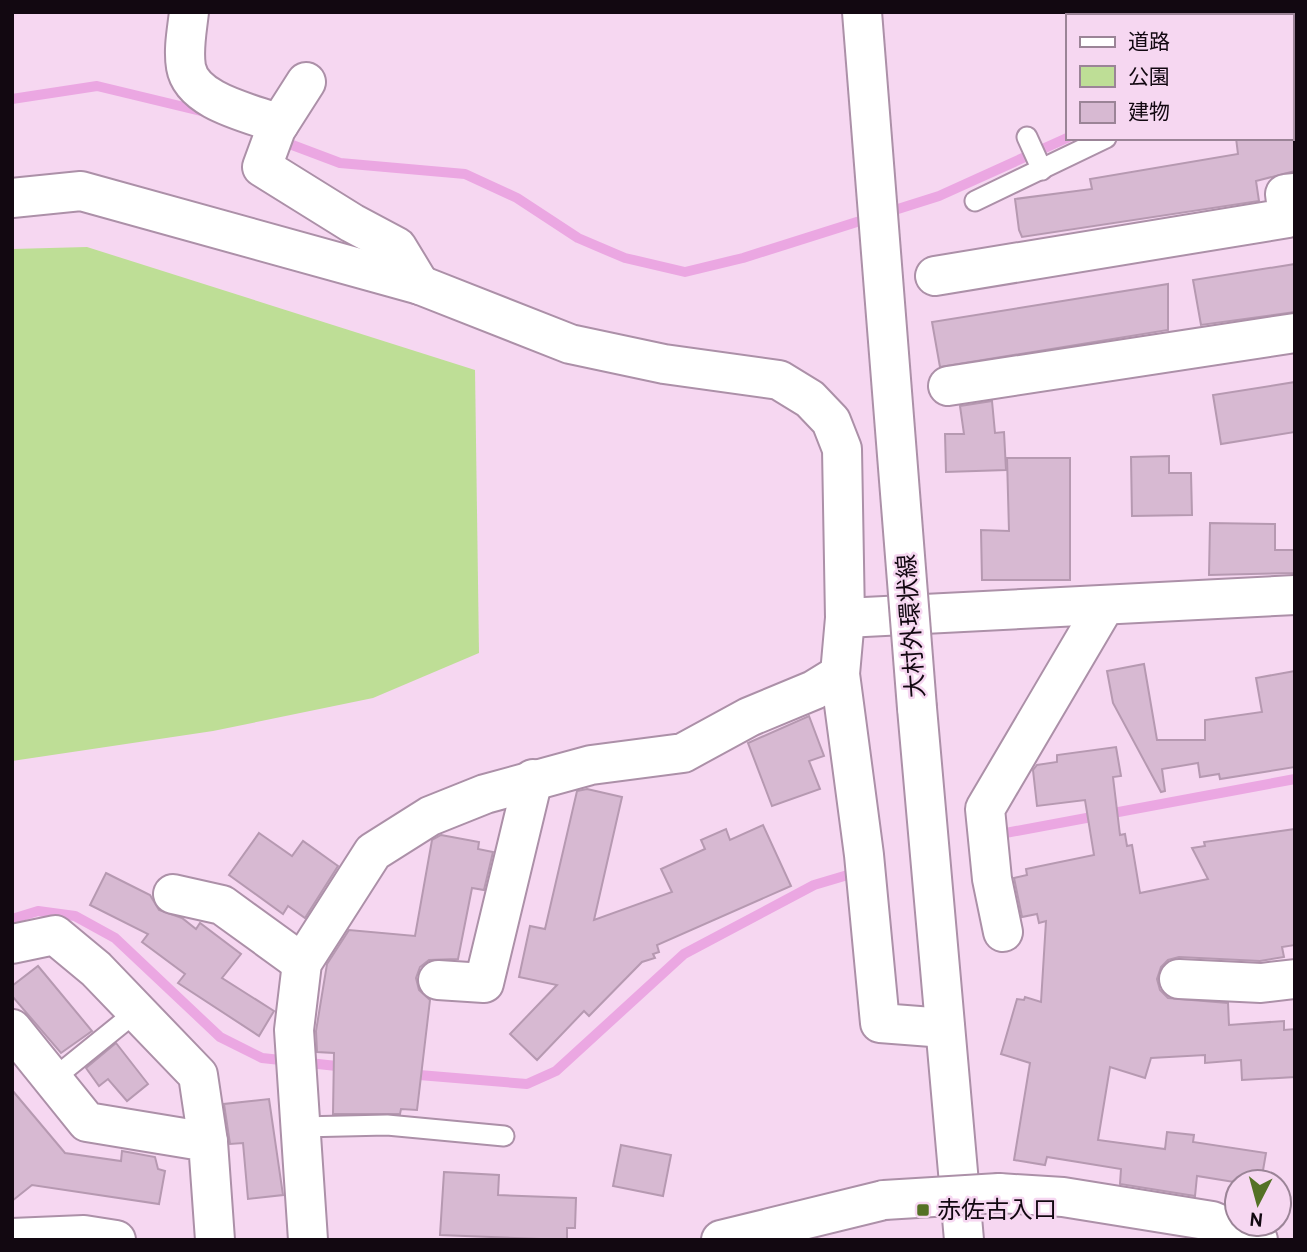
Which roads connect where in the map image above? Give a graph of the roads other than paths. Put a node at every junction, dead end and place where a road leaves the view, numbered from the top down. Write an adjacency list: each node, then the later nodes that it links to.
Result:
1 (189, 12): 4 (street)
2 (862, 12): 28 (street, 大村外環状線, bridge)
3 (306, 82): 4 (street)
4 (273, 137): 12 (street)
5 (1027, 137): 7 (lane)
6 (1102, 140): 7 (lane)
7 (1041, 169): 10 (lane)
8 (1295, 193): 11 (street)
9 (12, 198): 12 (street)
10 (975, 201)
11 (935, 276)
12 (420, 285): 17 (street)
13 (1295, 333): 14 (street)
14 (948, 386)
15 (1295, 595): 16 (street)
16 (1105, 605): 17 (street); 21 (street)
17 (845, 618): 18 (street)
18 (840, 674): 19 (street); 28 (street)
19 (533, 779): 23 (street); 26 (street)
20 (173, 894): 23 (street)
21 (1003, 932)
22 (12, 944): 27 (street)
23 (302, 963): 31 (street)
24 (1179, 979): 25 (street)
25 (1295, 979)
26 (438, 980)
27 (137, 1011): 30 (lane); 33 (street)
28 (945, 1028): 39 (street, 大村外環状線)
29 (12, 1030): 30 (street)
30 (52, 1079): 33 (street)
31 (300, 1110): 32 (lane); 37 (street)
32 (504, 1136)
33 (208, 1142): 36 (street)
34 (12, 1238): 35 (street)
35 (116, 1240)
36 (215, 1240)
37 (307, 1240)
38 (721, 1240): 40 (street, bridge)
39 (964, 1240)
40 (1258, 1240)

